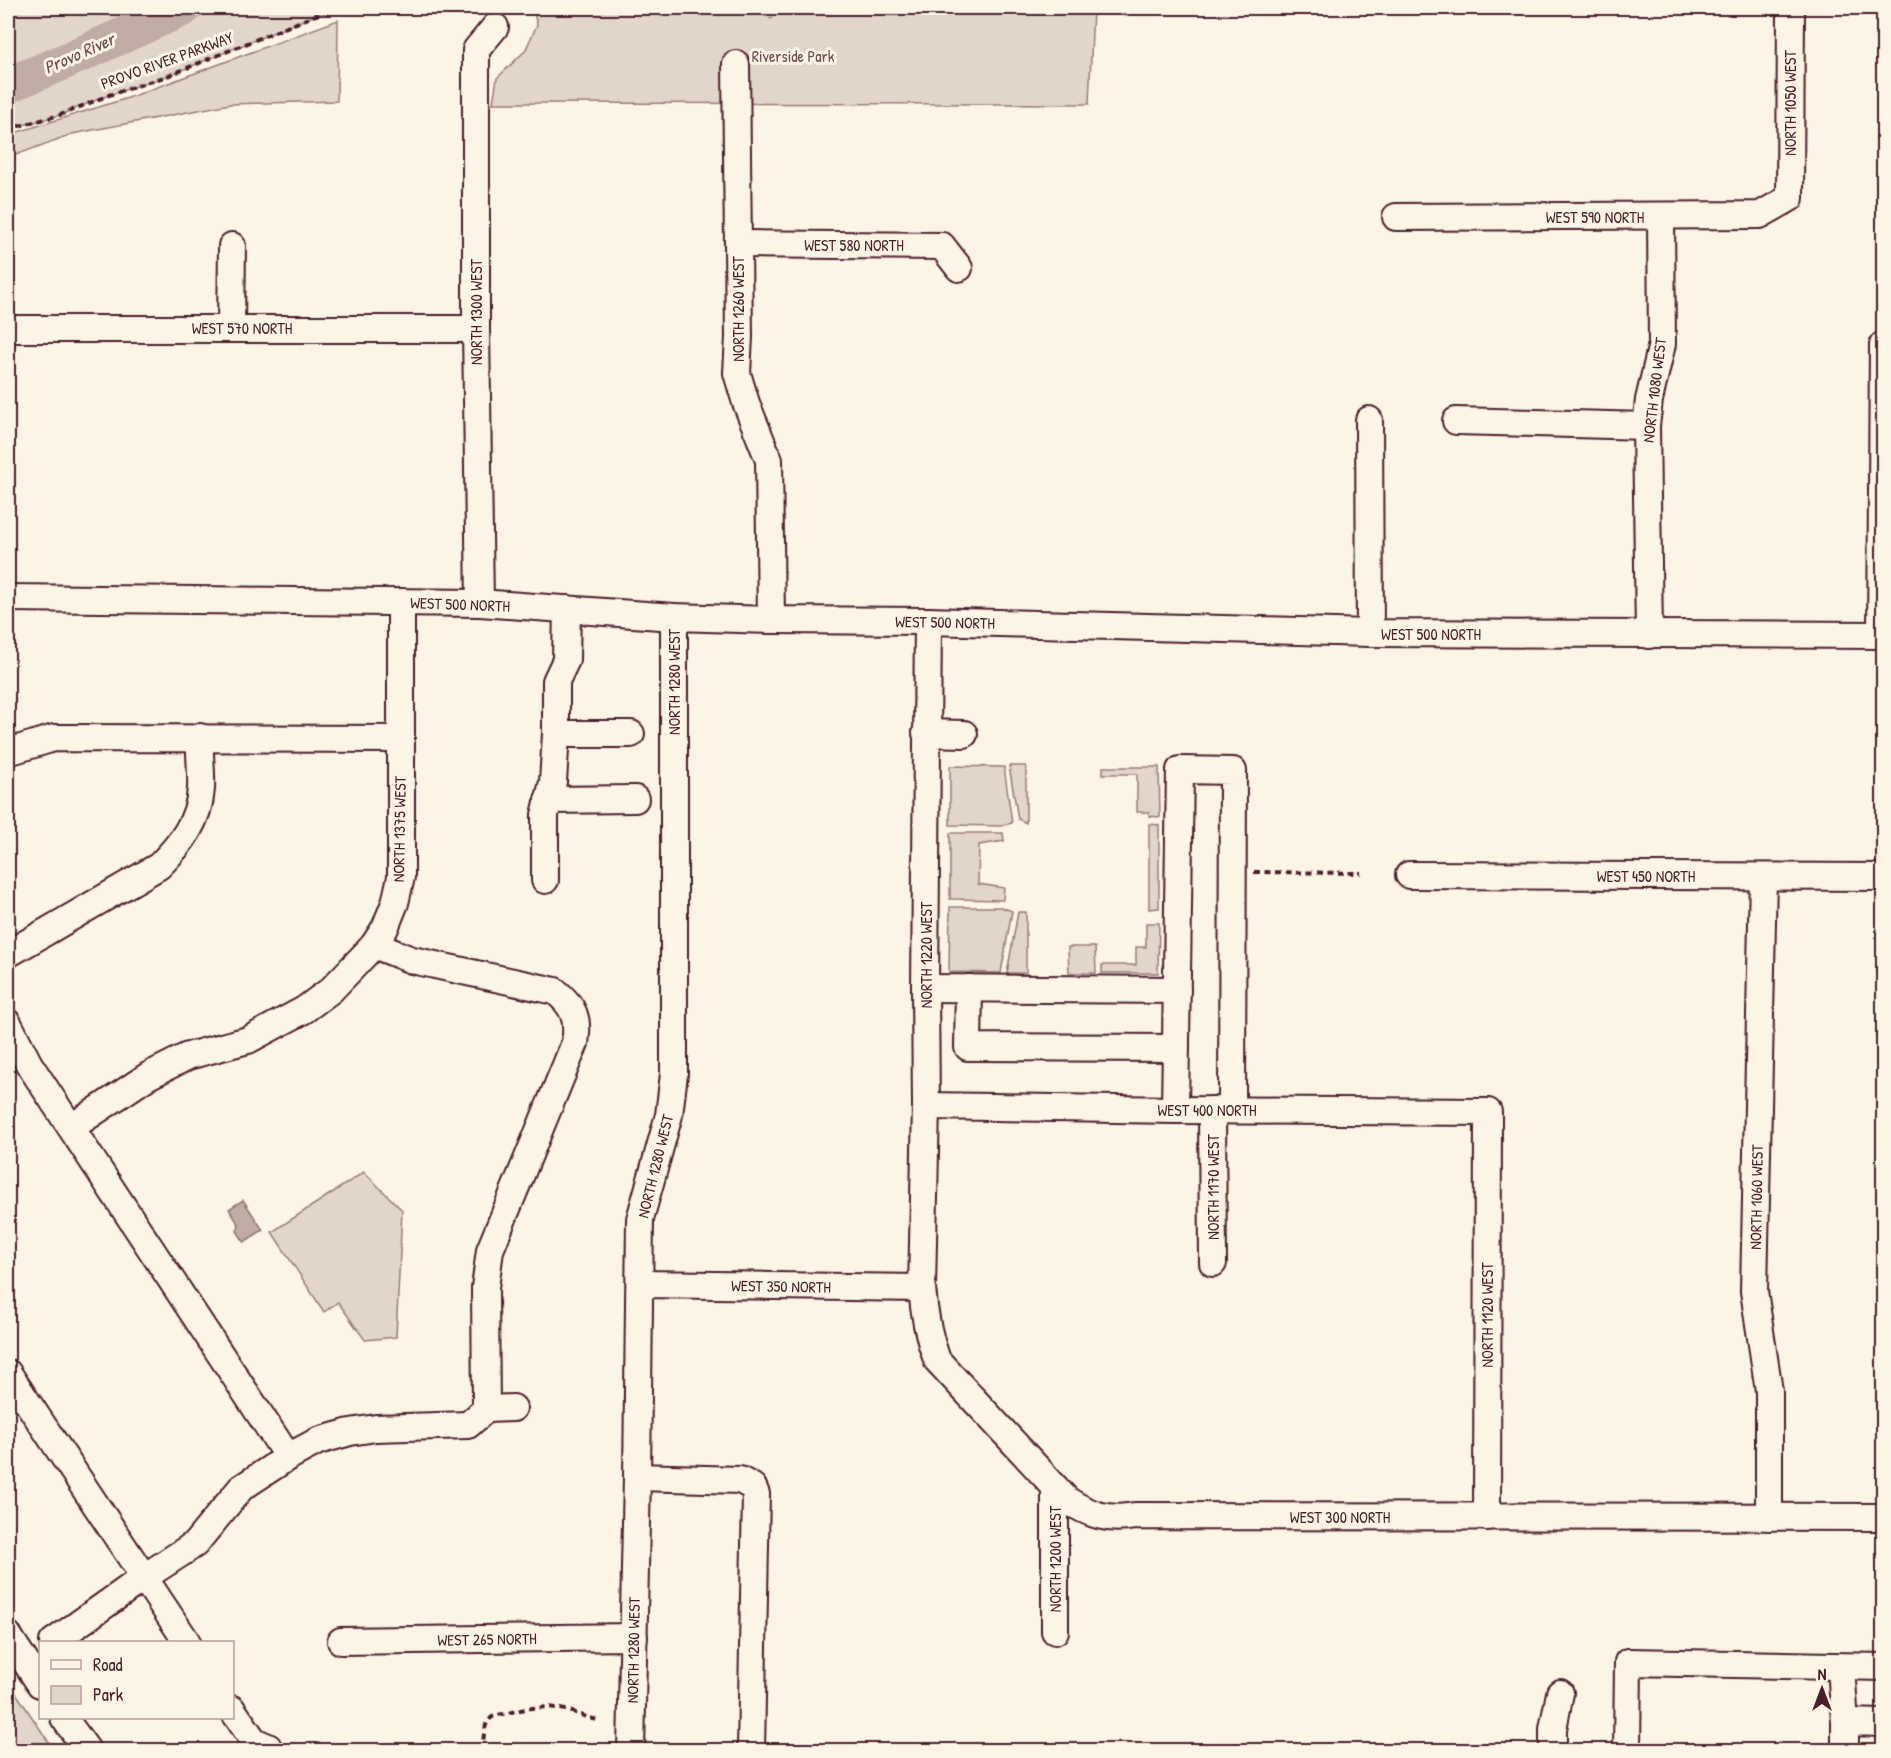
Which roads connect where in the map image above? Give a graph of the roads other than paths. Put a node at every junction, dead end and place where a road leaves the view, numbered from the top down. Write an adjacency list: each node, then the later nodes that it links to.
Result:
1 (1791, 8): 4 (street, NORTH 1050 WEST)
2 (495, 27): 12 (street, NORTH 1300 WEST)
3 (736, 64): 7 (street, NORTH 1260 WEST)
4 (1790, 198): 6 (street, WEST 590 NORTH)
5 (1396, 217): 6 (street, WEST 590 NORTH)
6 (1661, 217): 16 (street, NORTH 1080 WEST)
7 (738, 244): 9 (street, WEST 580 NORTH); 22 (street, NORTH 1260 WEST)
8 (232, 246): 10 (street)
9 (958, 268)
10 (231, 328): 11 (street, WEST 570 NORTH); 12 (street, WEST 570 NORTH)
11 (8, 329)
12 (476, 329): 19 (street, NORTH 1300 WEST)
13 (1883, 345): 25 (street)
14 (1370, 420): 24 (street)
15 (1455, 421): 16 (street)
16 (1646, 426): 26 (street, NORTH 1080 WEST)
17 (8, 598): 18 (street, WEST 500 NORTH)
18 (401, 602): 19 (street, WEST 500 NORTH); 32 (street, NORTH 1375 WEST)
19 (480, 603): 20 (street, WEST 500 NORTH)
20 (567, 609): 21 (street, WEST 500 NORTH); 28 (street)
21 (674, 617): 22 (street, WEST 500 NORTH); 53 (street, NORTH 1280 WEST)
22 (771, 620): 23 (street, WEST 500 NORTH)
23 (928, 621): 24 (street, WEST 500 NORTH); 27 (street, NORTH 1220 WEST)
24 (1370, 633): 26 (street, WEST 500 NORTH)
25 (1882, 634): 26 (street, WEST 500 NORTH)
26 (1649, 635)
27 (926, 733): 30 (street); 42 (street, NORTH 1220 WEST)
28 (556, 734): 29 (street); 35 (street)
29 (631, 734)
30 (964, 734)
31 (200, 737): 32 (street); 33 (street); 41 (street)
32 (400, 739): 40 (street, NORTH 1375 WEST)
33 (8, 752)
34 (636, 799): 35 (street)
35 (548, 800): 39 (street)
36 (1409, 875): 37 (street, WEST 450 NORTH)
37 (1763, 877): 38 (street, WEST 450 NORTH); 62 (street, NORTH 1060 WEST)
38 (1884, 877)
39 (545, 880)
40 (374, 945): 51 (street, NORTH 1375 WEST); 57 (street)
41 (8, 954)
42 (925, 988): 43 (street); 47 (street, NORTH 1220 WEST)
43 (969, 988): 44 (street); 46 (street)
44 (1176, 990): 46 (street); 49 (street, NORTH 1170 WEST)
45 (8, 1023): 51 (street)
46 (1176, 1048): 48 (street)
47 (926, 1106): 48 (street, WEST 400 NORTH); 54 (street, NORTH 1220 WEST)
48 (1175, 1110): 49 (street, WEST 400 NORTH)
49 (1222, 1110): 50 (street, WEST 400 NORTH); 52 (street, NORTH 1170 WEST)
50 (1488, 1112): 61 (street, NORTH 1120 WEST)
51 (72, 1127): 58 (street)
52 (1213, 1263)
53 (640, 1284): 54 (street, WEST 350 NORTH); 59 (street, NORTH 1280 WEST)
54 (922, 1288): 60 (street, WEST 300 NORTH)
55 (8, 1373): 64 (street)
56 (513, 1408): 57 (street)
57 (486, 1409): 58 (street)
58 (288, 1457): 64 (street)
59 (637, 1477): 67 (street, NORTH 1280 WEST); 83 (street)
60 (1055, 1488): 61 (street, WEST 300 NORTH); 65 (street, NORTH 1200 WEST)
61 (1487, 1517): 62 (street, WEST 300 NORTH)
62 (1769, 1517): 63 (street, WEST 300 NORTH)
63 (1884, 1517)
64 (143, 1578): 68 (street); 69 (street)
65 (1055, 1631)
66 (8, 1635): 71 (street)
67 (634, 1637): 70 (street, WEST 265 NORTH); 82 (street, NORTH 1280 WEST)
68 (53, 1641)
69 (186, 1641)
70 (341, 1641)
71 (33, 1656): 74 (street)
72 (1884, 1667): 73 (street)
73 (1841, 1668): 78 (street); 85 (street)
74 (39, 1680)
75 (1560, 1693): 84 (street)
76 (234, 1712): 80 (street)
77 (65, 1719): 81 (street)
78 (1845, 1722): 79 (street); 86 (street)
79 (1884, 1723)
80 (268, 1747)
81 (87, 1750)
82 (630, 1750)
83 (751, 1750)
84 (1553, 1750)
85 (1627, 1750)
86 (1845, 1750)

